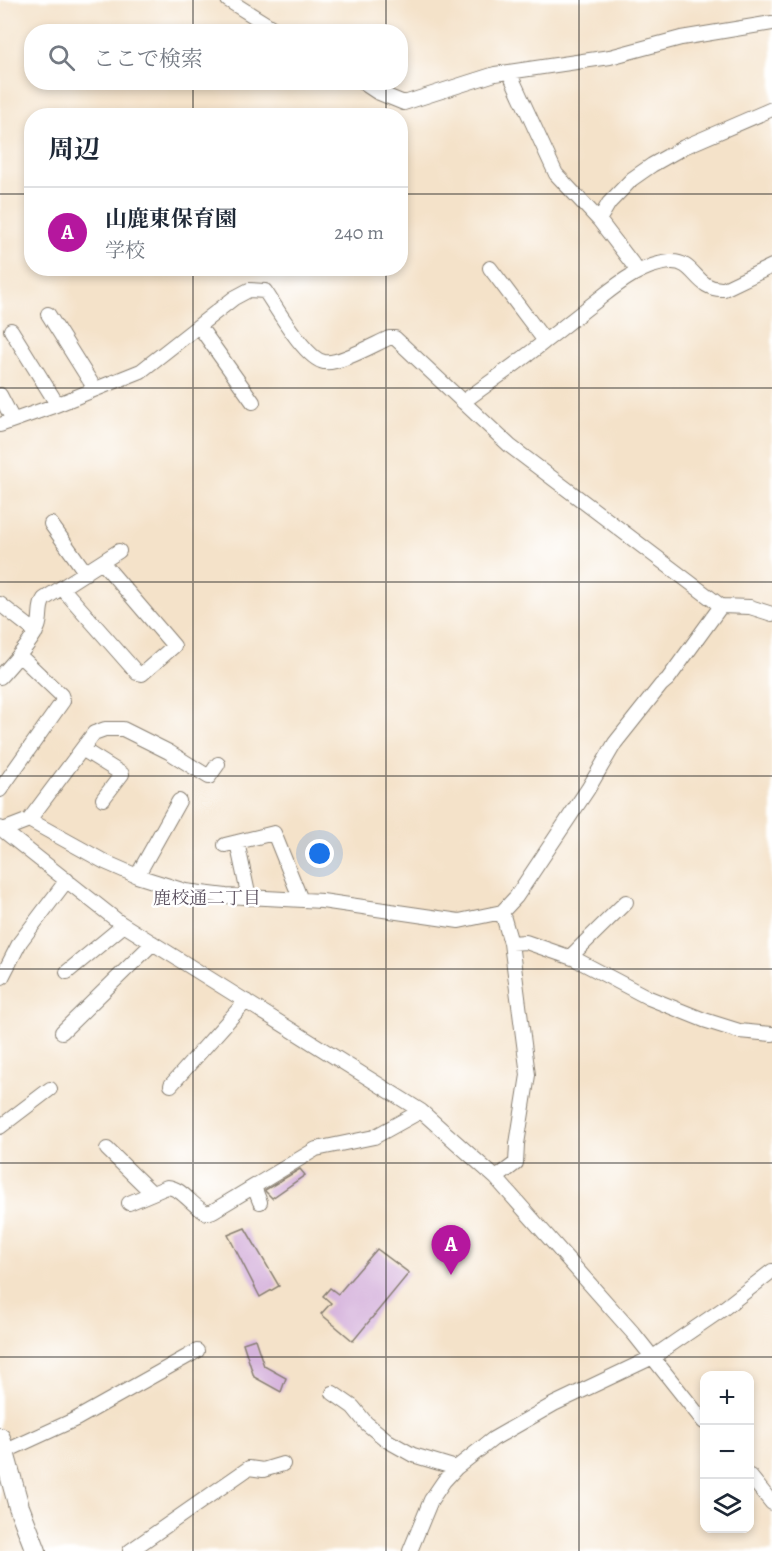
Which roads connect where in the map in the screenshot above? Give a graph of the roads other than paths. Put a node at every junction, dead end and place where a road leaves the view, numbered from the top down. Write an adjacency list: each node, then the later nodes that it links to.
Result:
1 (228, 0): 3 (street)
2 (772, 23): 4 (street)
3 (266, 24)
4 (509, 72): 5 (street); 7 (street)
5 (374, 90)
6 (772, 109): 7 (street)
7 (599, 220): 10 (street)
8 (772, 266): 10 (street)
9 (490, 268): 14 (street)
10 (638, 271): 14 (street)
11 (48, 315): 15 (street)
12 (199, 326): 15 (street); 17 (street); 18 (street)
13 (10, 330): 19 (street)
14 (545, 341): 18 (street)
15 (95, 389): 19 (street)
16 (0, 395): 20 (street)
17 (253, 402)
18 (463, 402): 27 (street)
19 (57, 405): 20 (street)
20 (7, 422)
21 (51, 524): 24 (street)
22 (119, 551): 23 (street)
23 (102, 562): 24 (street); 25 (street)
24 (86, 573): 25 (street)
25 (62, 588): 29 (street)
26 (0, 604): 29 (street)
27 (721, 606): 28 (street); 44 (street)
28 (772, 614)
29 (36, 632): 30 (street)
30 (19, 655): 31 (street); 34 (street)
31 (0, 676)
32 (82, 749): 33 (street); 35 (street); 37 (street)
33 (218, 764)
34 (0, 790)
35 (104, 799)
36 (179, 801): 39 (street)
37 (29, 820): 38 (street); 39 (street)
38 (1, 829): 40 (street)
39 (137, 876): 41 (street)
40 (66, 880): 45 (street); 50 (street)
41 (249, 898): 42 (street); 42 (street)
42 (301, 900): 44 (street)
43 (626, 902): 48 (street)
44 (502, 912): 46 (street)
45 (124, 925): 47 (street); 49 (street)
46 (511, 942): 48 (street); 59 (street)
47 (153, 943): 51 (street); 52 (street)
48 (570, 957): 53 (street)
49 (67, 972)
50 (2, 976)
51 (246, 1001): 54 (street); 56 (street)
52 (62, 1032)
53 (772, 1034)
54 (171, 1085)
55 (50, 1089): 57 (street)
56 (421, 1111): 59 (street); 60 (street)
57 (0, 1126)
58 (107, 1149): 61 (street)
59 (496, 1178): 66 (street)
60 (254, 1187): 61 (street); 62 (street)
61 (152, 1194): 63 (street)
62 (260, 1202)
63 (129, 1203)
64 (772, 1271): 66 (street)
65 (197, 1351): 69 (street)
66 (653, 1357): 68 (street); 71 (street)
67 (333, 1393): 71 (street)
68 (700, 1416)
69 (2, 1445): 74 (highway)
70 (283, 1464): 75 (street)
71 (456, 1468): 76 (street)
72 (752, 1479): 73 (street)
73 (772, 1503)
74 (36, 1551)
75 (130, 1551)
76 (410, 1551)

